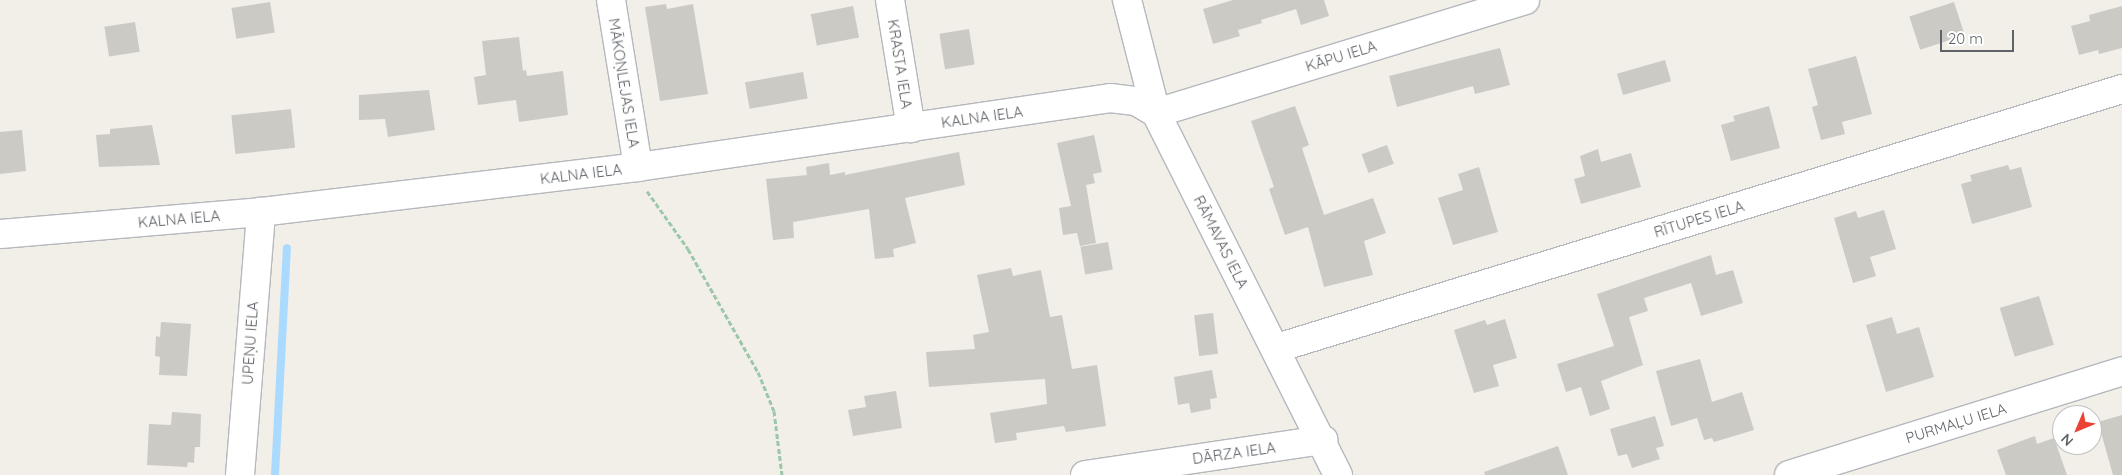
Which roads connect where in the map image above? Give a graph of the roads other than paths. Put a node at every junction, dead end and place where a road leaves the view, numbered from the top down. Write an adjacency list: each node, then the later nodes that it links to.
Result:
1 (611, 0): 8 (street, MĀKOŅLEJAS IELA)
2 (890, 0): 7 (street, KRASTA IELA)
3 (1127, 0): 6 (street, RĀMAVAS IELA)
4 (1524, 0): 6 (street, KĀPU IELA)
5 (2122, 89): 11 (street, RĪTUPES IELA)
6 (1156, 113): 7 (street, KALNA IELA); 11 (street, RĀMAVAS IELA)
7 (911, 128): 8 (street, KALNA IELA)
8 (638, 167): 9 (street, KALNA IELA)
9 (261, 212): 10 (street, KALNA IELA); 14 (street, UPEŅU IELA)
10 (0, 234)
11 (1277, 348): 13 (street, RĀMAVAS IELA)
12 (2122, 372): 17 (street, PURMAĻU IELA)
13 (1323, 440): 15 (street, DĀRZA IELA); 16 (street, RĀMAVAS IELA)
14 (240, 475)
15 (1085, 475)
16 (1338, 475)
17 (1789, 475)

